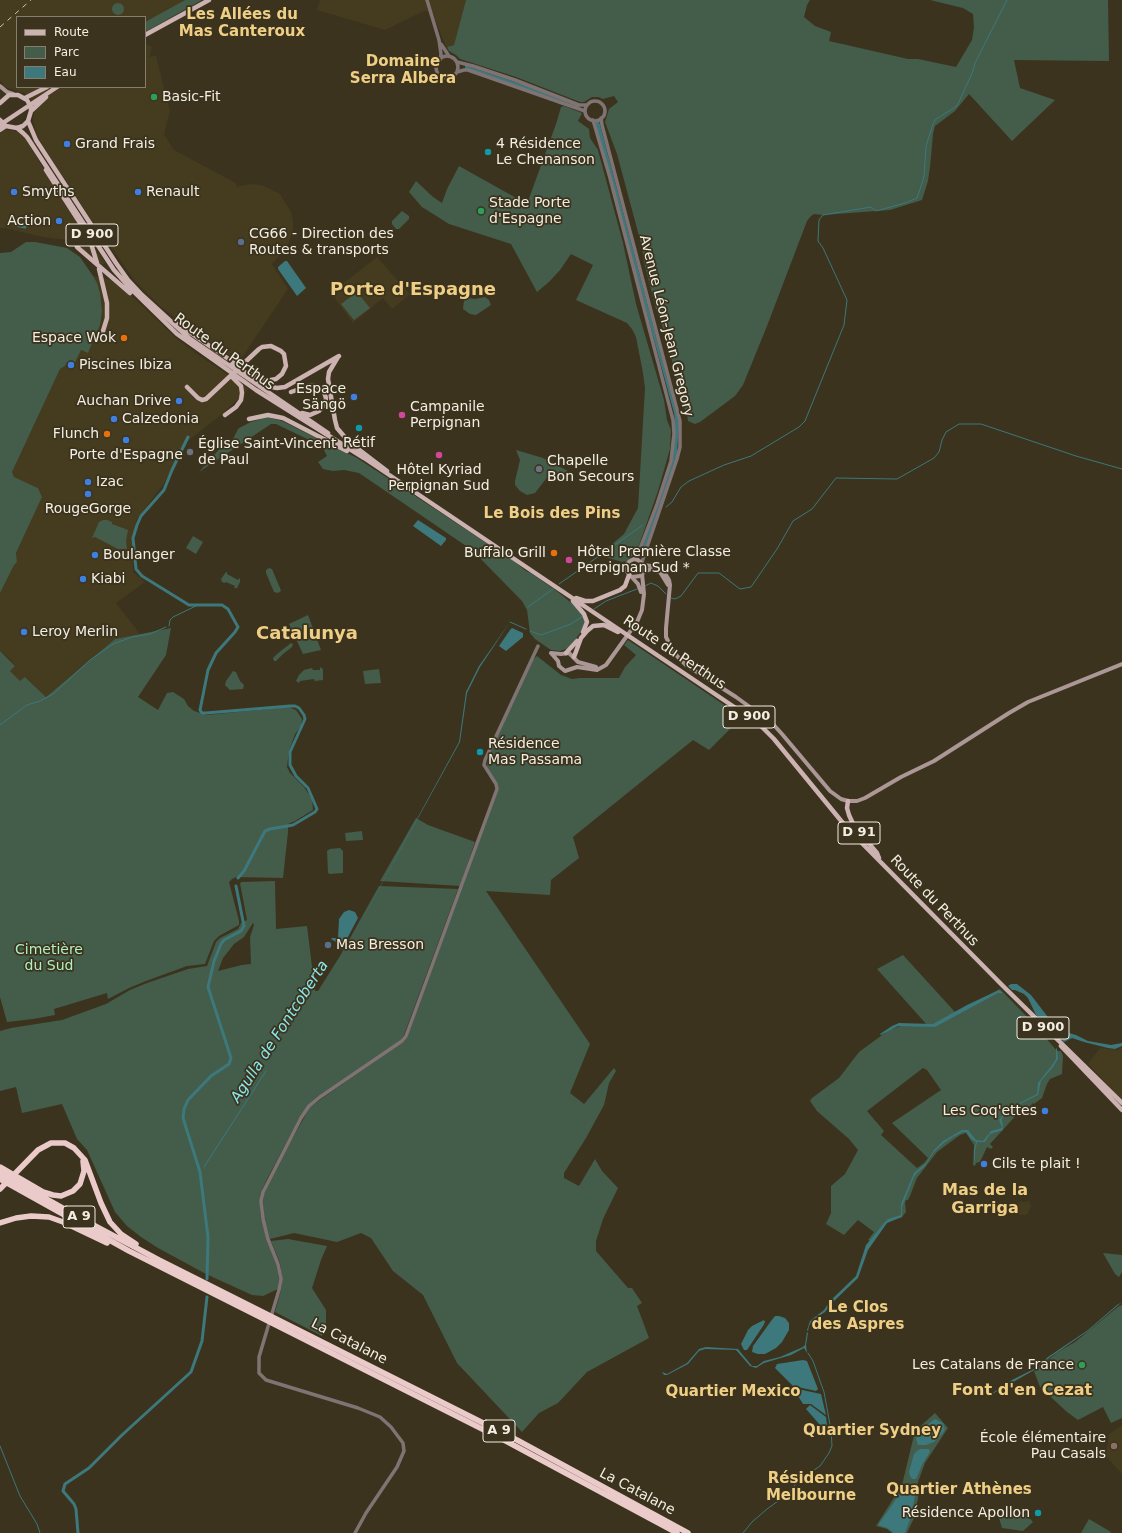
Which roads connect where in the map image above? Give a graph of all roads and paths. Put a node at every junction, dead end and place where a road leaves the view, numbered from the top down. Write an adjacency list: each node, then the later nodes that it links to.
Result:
1 (208, 0): 3 (main road)
2 (427, 0): 4 (street)
3 (146, 35)
4 (439, 40): 5 (street); 6 (street)
5 (449, 56): 6 (street); 7 (street)
6 (440, 60): 8 (street)
7 (457, 62): 8 (street); 17 (street)
8 (457, 72): 19 (street)
9 (0, 86): 14 (main road)
10 (45, 88): 15 (main road)
11 (52, 88): 23 (main road)
12 (56, 88): 23 (main road)
13 (60, 88): 18 (main road)
14 (13, 94): 15 (main road); 16 (main road)
15 (26, 99): 18 (main road)
16 (0, 103)
17 (587, 105): 19 (street); 20 (street)
18 (31, 109): 22 (main road)
19 (585, 111): 21 (street)
20 (601, 118): 21 (street); 43 (street, Avenue Léon-Jean Gregory)
21 (593, 120): 42 (street, Avenue Léon-Jean Gregory)
22 (28, 121): 24 (main road); 29 (main road, Route du Perthus / D 900)
23 (2, 124): 24 (main road); 25 (main road)
24 (17, 128): 26 (main road, Route du Perthus / D 900)
25 (0, 130)
26 (38, 153): 28 (main road); 32 (main road, Route du Perthus / D 900)
27 (78, 246): 32 (main road)
28 (97, 263)
29 (116, 263): 31 (main road); 37 (main road, Route du Perthus / D 900)
30 (99, 269): 33 (main road)
31 (175, 322): 35 (main road); 40 (main road)
32 (172, 330): 34 (main road, Route du Perthus / D 900)
33 (103, 331)
34 (177, 334): 38 (main road); 41 (main road, Route du Perthus / D 900)
35 (187, 387)
36 (291, 392): 37 (main road)
37 (274, 396): 40 (main road, Route du Perthus / D 900)
38 (225, 415)
39 (249, 419): 41 (main road)
40 (413, 489): 41 (main road, Route du Perthus / D 900)
41 (437, 507): 46 (main road, Route du Perthus / D 900)
42 (636, 559): 43 (main road); 45 (main road)
43 (643, 564): 44 (main road); 47 (main road, D 91)
44 (643, 573): 45 (main road); 47 (main road, D 91); 49 (main road)
45 (631, 576): 48 (main road); 49 (main road)
46 (560, 589): 48 (main road, Route du Perthus / D 900); 52 (main road)
47 (669, 591): 58 (main road, D 91)
48 (569, 596): 50 (main road, Route du Perthus / D 900)
49 (643, 596): 56 (main road)
50 (634, 640): 53 (main road); 59 (main road, Route du Perthus / D 900)
51 (538, 646): 71 (street)
52 (564, 654): 53 (main road); 54 (main road); 54 (main road)
53 (575, 658): 56 (main road); 57 (main road)
54 (558, 661): 57 (main road)
55 (1122, 664): 58 (main road, D 91)
56 (598, 668): 57 (main road)
57 (573, 669)
58 (848, 801): 59 (main road, D 91)
59 (880, 861): 60 (main road, Route du Perthus / D 900)
60 (1004, 987): 61 (main road, Route du Perthus / D 900); 62 (main road, Route du Perthus / D 900)
61 (1122, 1103)
62 (1122, 1110)
63 (80, 1153): 64 (highway); 67 (highway); 70 (highway)
64 (0, 1167)
65 (0, 1173): 70 (highway, La Catalane / A 9)
66 (0, 1179): 69 (highway, La Catalane / A 9)
67 (0, 1189)
68 (0, 1224): 69 (highway)
69 (129, 1251): 72 (highway, La Catalane / A 9)
70 (159, 1260): 73 (highway, La Catalane / A 9)
71 (355, 1533)
72 (677, 1533)
73 (688, 1533)

